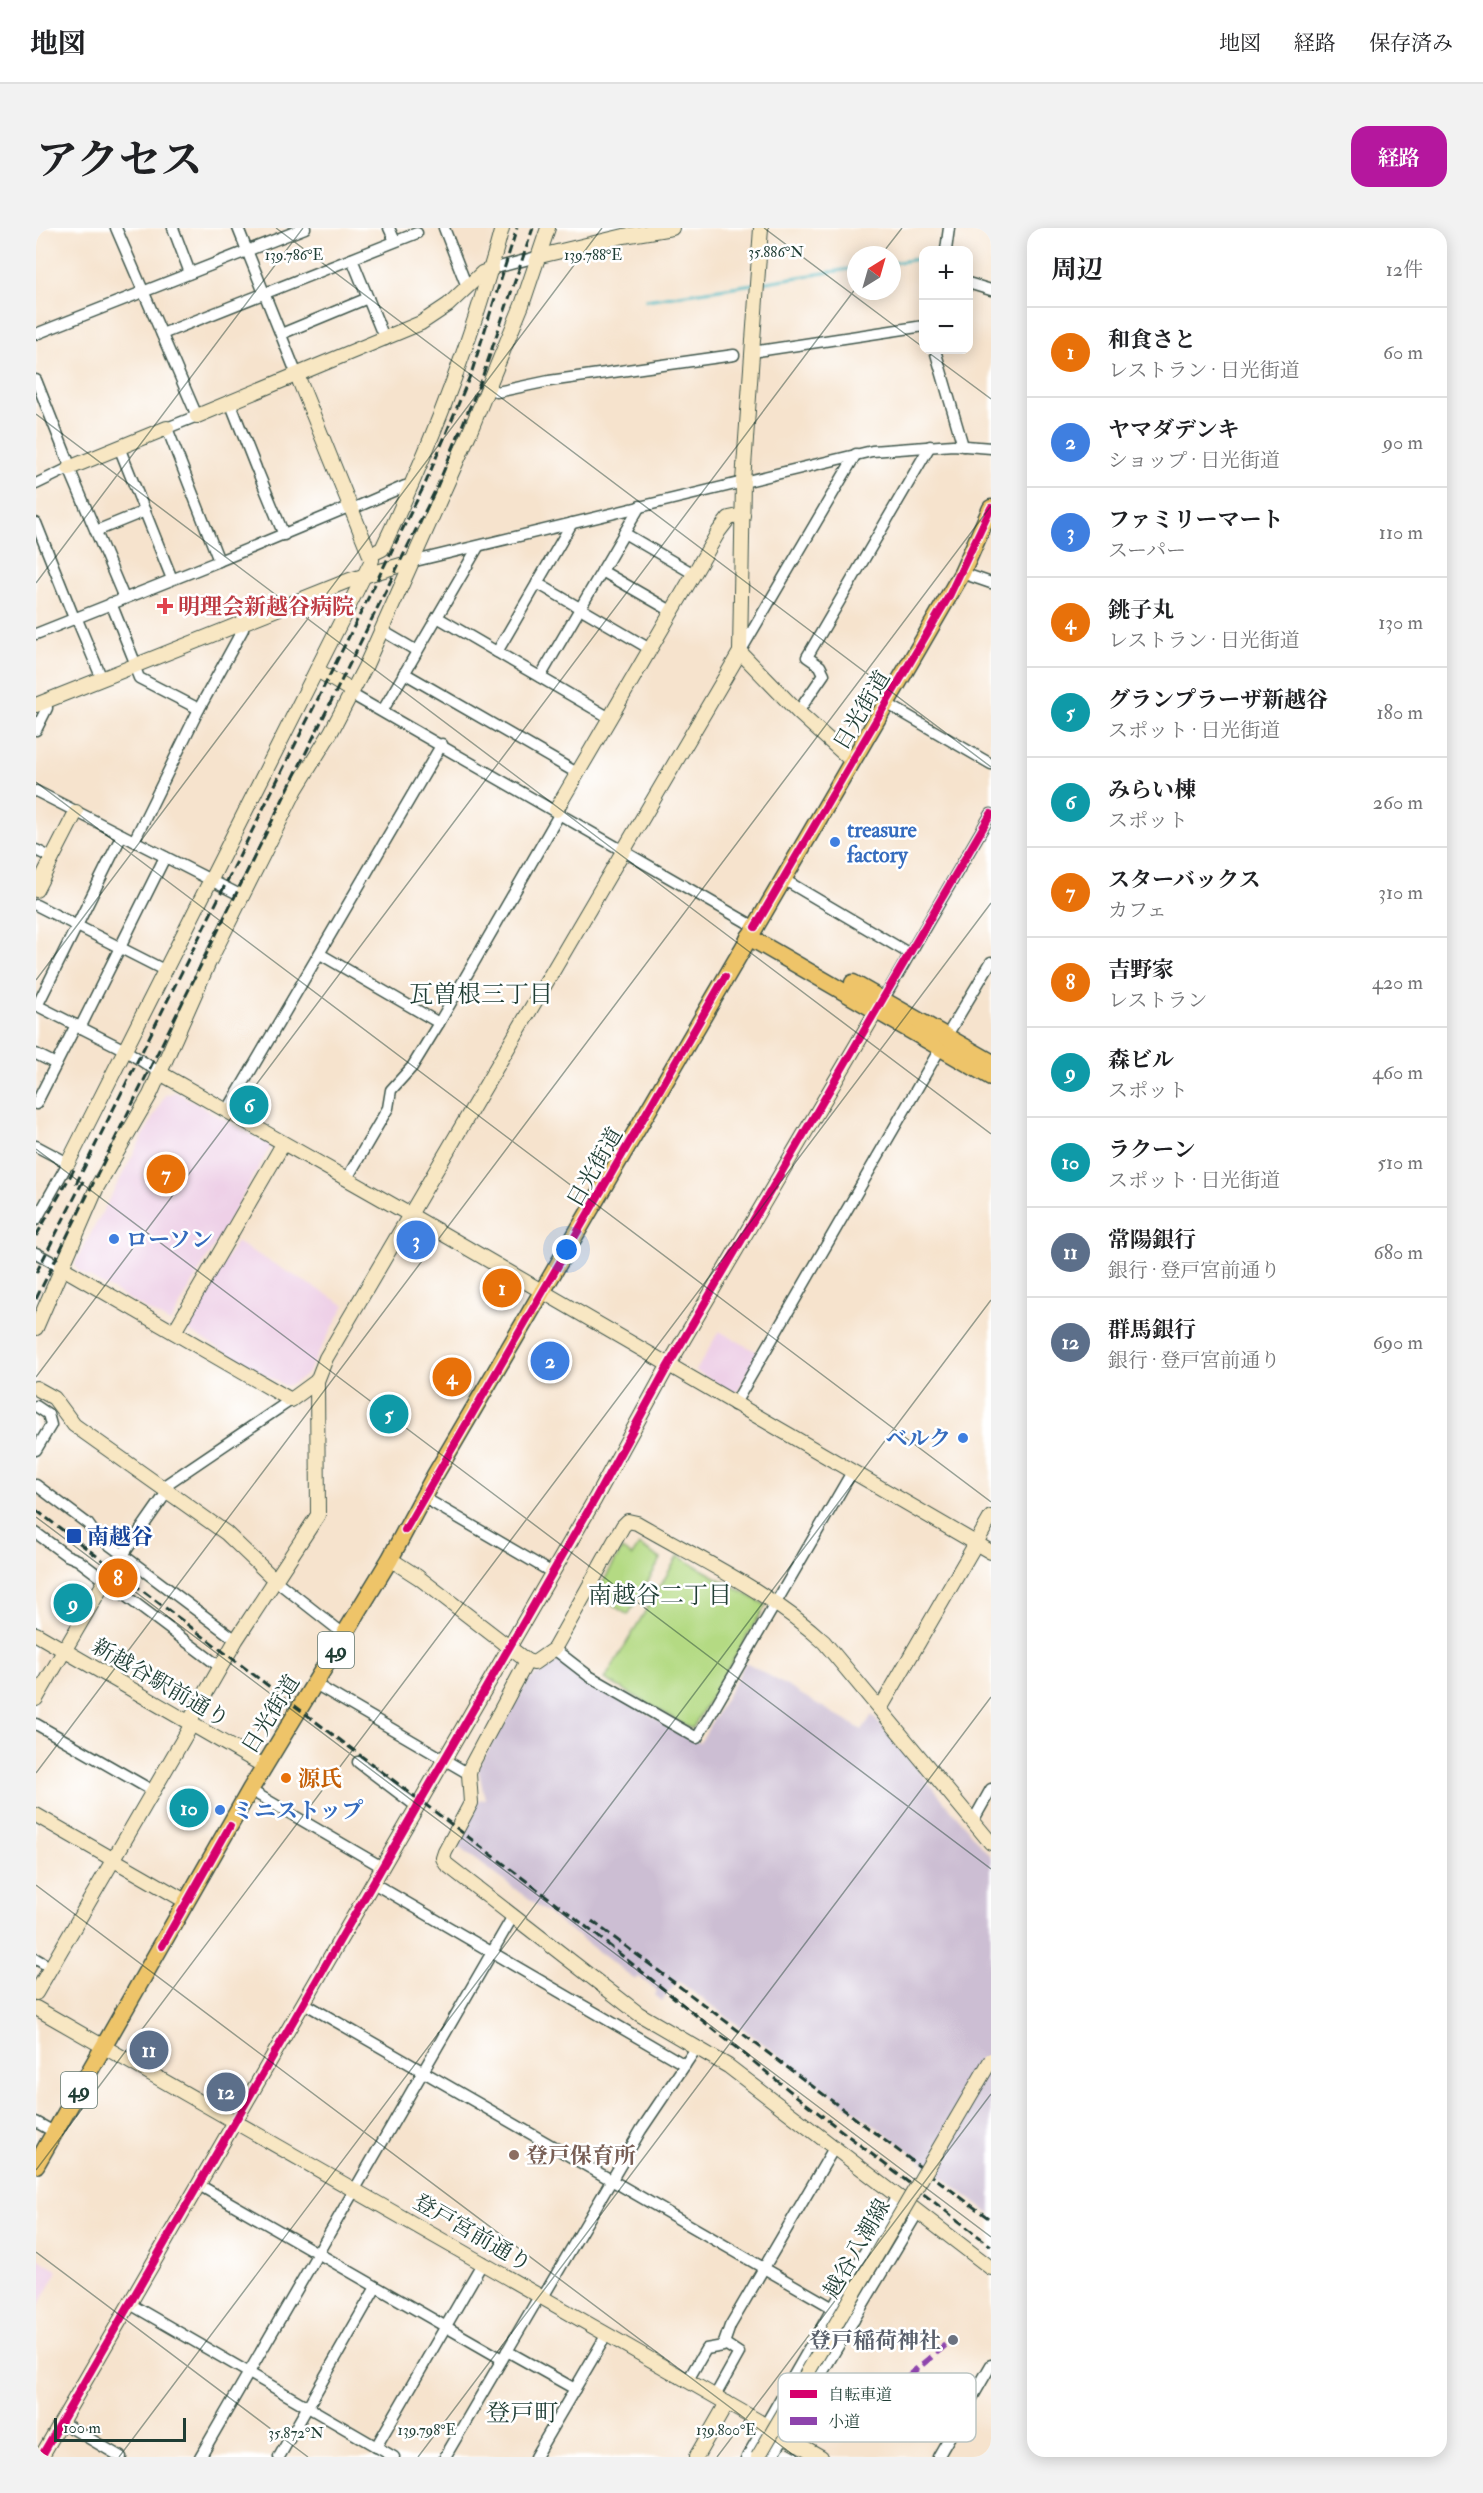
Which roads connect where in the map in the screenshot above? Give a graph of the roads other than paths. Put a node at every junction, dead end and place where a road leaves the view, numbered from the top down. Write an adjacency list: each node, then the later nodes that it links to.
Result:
1 (116, 228): 24 (street)
2 (172, 228): 20 (street)
3 (238, 228): 16 (street)
4 (303, 228): 16 (street)
5 (389, 228): 14 (street)
6 (444, 228): 22 (street)
7 (502, 228): 19 (street)
8 (548, 228): 17 (street)
9 (672, 228): 13 (street)
10 (761, 228): 32 (street)
11 (950, 228): 15 (street)
12 (417, 232): 14 (street)
13 (623, 232): 17 (street)
14 (395, 242): 18 (street)
15 (947, 246)
16 (247, 250): 20 (street); 25 (street)
17 (540, 256): 19 (street); 37 (street)
18 (352, 259): 25 (street); 26 (street)
19 (492, 268): 22 (street); 49 (street)
20 (190, 273): 24 (street)
21 (973, 284): 23 (street)
22 (468, 287): 31 (street)
23 (991, 290)
24 (143, 293): 28 (street); 29 (street)
25 (265, 293): 29 (street); 30 (street)
26 (368, 298): 30 (street); 31 (street)
27 (919, 327): 32 (street)
28 (36, 334)
29 (162, 334): 39 (street)
30 (281, 334): 35 (street)
31 (385, 340): 35 (street)
32 (752, 352): 47 (street)
33 (936, 354): 42 (street)
34 (734, 355): 37 (street)
35 (297, 375): 38 (street); 51 (street)
36 (36, 380): 46 (street)
37 (488, 387): 63 (street)
38 (230, 402): 39 (street); 59 (street)
39 (197, 416): 40 (street)
40 (167, 428): 43 (street); 62 (street)
41 (930, 446): 42 (street); 45 (street); 94 (street)
42 (963, 446): 44 (street)
43 (119, 447): 46 (street); 53 (street)
44 (991, 448)
45 (856, 454): 47 (street); 83 (street)
46 (70, 468): 48 (street); 57 (street)
47 (743, 482): 50 (street); 54 (street)
48 (36, 484)
49 (411, 487): 51 (street); 61 (street)
50 (640, 506): 56 (street); 58 (street)
51 (351, 507): 59 (street); 61 (street)
52 (991, 508): 65 (main road, 日光街道 / 49)
53 (145, 511): 57 (street); 68 (street)
54 (743, 515): 66 (street); 83 (street)
55 (36, 523): 75 (street)
56 (572, 523): 60 (street); 69 (street)
57 (96, 531): 71 (street)
58 (624, 533): 64 (street); 66 (street)
59 (284, 535): 62 (street)
60 (478, 547): 63 (street); 76 (street)
61 (370, 555): 67 (street)
62 (219, 561): 68 (street)
63 (411, 562): 67 (street); 78 (street)
64 (602, 571): 73 (street); 74 (street)
65 (962, 573): 70 (street); 91 (main road, 日光街道 / 49)
66 (694, 574): 74 (street)
67 (365, 575): 77 (street); 85 (street)
68 (172, 579): 71 (street)
69 (537, 583): 73 (street); 82 (street)
70 (991, 583)
71 (124, 598): 72 (street)
72 (111, 603): 75 (street); 84 (street)
73 (580, 608): 80 (street); 87 (street)
74 (673, 612): 80 (street)
75 (75, 617): 79 (street); 88 (street)
76 (437, 617): 81 (street); 82 (street)
77 (240, 623): 84 (street); 92 (street)
78 (381, 630): 81 (street); 89 (street)
79 (36, 634)
80 (650, 649): 95 (street)
81 (417, 651): 86 (street)
82 (497, 652): 87 (street)
83 (740, 652): 94 (street); 108 (street)
84 (135, 665): 88 (street); 92 (street)
85 (316, 670): 89 (street); 112 (street)
86 (404, 673): 93 (street); 100 (street)
87 (540, 677): 95 (street)
88 (102, 679): 90 (street)
89 (351, 692): 93 (street); 114 (street)
90 (41, 703): 96 (street)
91 (886, 703): 98 (main road, 日光街道 / 49); 99 (street)
92 (199, 709): 106 (street)
93 (382, 710): 97 (street)
94 (798, 712): 98 (street)
95 (610, 718): 100 (street)
96 (36, 730)
97 (442, 744): 103 (street); 119 (street)
98 (852, 761): 111 (main road, 日光街道 / 49)
99 (991, 764)
100 (578, 773): 103 (street)
101 (36, 791): 102 (street)
102 (76, 812): 105 (street); 110 (street)
103 (558, 812): 108 (street); 125 (street)
104 (991, 814): 120 (street)
105 (122, 835): 106 (street); 116 (street)
106 (134, 841): 109 (street)
107 (36, 850): 110 (street)
108 (624, 851): 117 (street); 140 (street)
109 (165, 857): 112 (street); 118 (street)
110 (52, 858): 113 (street)
111 (783, 879): 117 (main road, 日光街道 / 49); 120 (street)
112 (211, 880): 114 (street); 122 (street)
113 (36, 890)
114 (242, 896): 132 (street)
115 (36, 905): 116 (street)
116 (77, 926): 118 (street); 123 (street)
117 (752, 932): 124 (main road); 144 (main road, 日光街道 / 49)
118 (120, 948): 122 (street); 126 (street)
119 (320, 954): 125 (street); 135 (street)
120 (910, 954): 124 (street)
121 (991, 962): 127 (street)
122 (166, 971): 128 (street)
123 (36, 1005): 126 (street)
124 (880, 1005): 127 (main road); 147 (street)
125 (439, 1023): 139 (street)
126 (78, 1026): 128 (street); 131 (street)
127 (944, 1042): 130 (main road); 133 (main road); 151 (street)
128 (125, 1050): 132 (street); 138 (street)
129 (36, 1054): 131 (street)
130 (991, 1062)
131 (56, 1064): 134 (street)
132 (159, 1073): 135 (street); 143 (street)
133 (991, 1077)
134 (36, 1104)
135 (227, 1111): 136 (street)
136 (283, 1144): 139 (street); 146 (street)
137 (36, 1146): 138 (street)
138 (68, 1163): 141 (street)
139 (346, 1180): 140 (street)
140 (409, 1216): 144 (street); 148 (street)
141 (36, 1220)
142 (36, 1253): 143 (street)
143 (61, 1267): 145 (street); 146 (street)
144 (543, 1292): 147 (street); 159 (main road, 日光街道 / 49)
145 (36, 1328)
146 (174, 1332): 150 (street)
147 (668, 1366): 151 (street); 166 (street)
148 (317, 1381): 150 (street); 167 (street)
149 (36, 1388): 154 (street)
150 (291, 1400): 158 (street)
151 (734, 1405): 156 (street)
152 (36, 1406): 153 (street)
153 (51, 1425): 154 (street); 155 (street)
154 (74, 1425): 158 (street)
155 (36, 1450)
156 (852, 1472): 162 (street); 169 (street)
157 (36, 1485): 164 (street)
158 (164, 1490): 164 (street); 167 (street)
159 (423, 1497): 165 (main road, 日光街道 / 49); 166 (street)
160 (991, 1517): 162 (street)
161 (36, 1533): 168 (street)
162 (976, 1544): 163 (street); 180 (street)
163 (991, 1552)
164 (123, 1555): 168 (street); 172 (street)
165 (390, 1558): 171 (main road, 日光街道 / 49); 173 (street)
166 (552, 1572): 173 (street)
167 (275, 1580): 171 (street); 172 (street)
168 (105, 1581): 175 (street); 177 (street)
169 (776, 1602): 174 (street); 174 (street); 180 (street)
170 (36, 1634): 175 (street, 新越谷駅前通り)
171 (345, 1635): 178 (main road, 日光街道 / 49)
172 (237, 1640): 177 (street)
173 (508, 1646): 176 (street); 183 (street)
174 (554, 1649): 176 (street)
175 (64, 1650): 179 (street); 181 (street, 新越谷駅前通り)
176 (527, 1661): 186 (street)
177 (220, 1667): 181 (street)
178 (315, 1684): 183 (street); 185 (main road, 日光街道 / 49)
179 (36, 1699)
180 (880, 1709): 192 (street)
181 (190, 1723): 185 (street, 新越谷駅前通り); 189 (street)
182 (36, 1724): 189 (street)
183 (442, 1760): 186 (street); 190 (street)
184 (358, 1762): 190 (street)
185 (264, 1766): 188 (main road, 日光街道 / 49)
186 (469, 1774): 198 (street)
187 (991, 1789): 192 (street)
188 (250, 1790): 195 (street); 197 (main road, 日光街道 / 49)
189 (153, 1791): 194 (street)
190 (416, 1806): 195 (street)
191 (36, 1815): 194 (street)
192 (973, 1821): 193 (street)
193 (991, 1843)
194 (113, 1859): 197 (street); 201 (street)
195 (382, 1867): 196 (street)
196 (373, 1883): 199 (street); 203 (street)
197 (187, 1902): 205 (main road, 日光街道 / 49)
198 (513, 1916): 199 (street); 206 (street)
199 (492, 1952): 208 (street); 209 (street)
200 (36, 1959): 201 (street)
201 (50, 1967): 202 (street)
202 (36, 1993)
203 (304, 2003): 209 (street); 211 (street)
204 (36, 2008): 205 (street, 登戸宮前通り)
205 (103, 2047): 211 (street, 登戸宮前通り); 212 (main road, 日光街道 / 49)
206 (697, 2047): 208 (street); 213 (street)
207 (991, 2060): 236 (street, 越谷八潮線, bridge)
208 (685, 2065): 215 (street)
209 (423, 2071): 215 (street); 217 (street)
210 (36, 2122): 212 (street)
211 (234, 2122): 216 (street); 217 (street, 登戸宮前通り)
212 (54, 2132): 214 (main road, 日光街道 / 49)
213 (834, 2148): 218 (street); 222 (street)
214 (36, 2165)
215 (611, 2180): 222 (street); 225 (street)
216 (199, 2185): 220 (street); 226 (street)
217 (355, 2189): 220 (street); 221 (street, 登戸宮前通り)
218 (897, 2196): 219 (street); 227 (street)
219 (918, 2212): 223 (street); 228 (street)
220 (318, 2253): 224 (street); 234 (street)
221 (483, 2262): 225 (street, 登戸宮前通り); 229 (street)
222 (764, 2268): 227 (street); 231 (street)
223 (991, 2268)
224 (376, 2287): 229 (street); 243 (street)
225 (541, 2296): 230 (street, 登戸宮前通り); 232 (street)
226 (130, 2304): 234 (street); 244 (street)
227 (834, 2308): 228 (street); 235 (street)
228 (854, 2320): 237 (street)
229 (446, 2327): 232 (street); 251 (street)
230 (608, 2334): 238 (street, 登戸宮前通り); 239 (street)
231 (724, 2343): 238 (street); 241 (street)
232 (504, 2355): 239 (street); 257 (street)
233 (991, 2365): 240 (street)
234 (249, 2373): 243 (street); 254 (street)
235 (796, 2373)
236 (807, 2373)
237 (822, 2373)
238 (688, 2380): 241 (street, 登戸宮前通り)
239 (575, 2389): 258 (street)
240 (976, 2391)
241 (721, 2400): 246 (street, 登戸宮前通り); 259 (street)
242 (778, 2404): 246 (street)
243 (308, 2407): 251 (street); 255 (street)
244 (61, 2422): 252 (street); 253 (street)
245 (778, 2423): 261 (street, 越谷八潮線, bridge)
246 (766, 2424): 247 (street, 登戸宮前通り); 260 (street)
247 (778, 2431)
248 (781, 2442): 262 (street)
249 (796, 2442): 263 (street, 登戸宮前通り)
250 (947, 2442): 264 (street)
251 (376, 2447): 256 (street)
252 (41, 2457)
253 (121, 2457)
254 (200, 2457)
255 (279, 2457)
256 (394, 2457)
257 (445, 2457)
258 (535, 2457)
259 (696, 2457)
260 (747, 2457)
261 (758, 2457)
262 (772, 2457)
263 (820, 2457)
264 (938, 2457)

